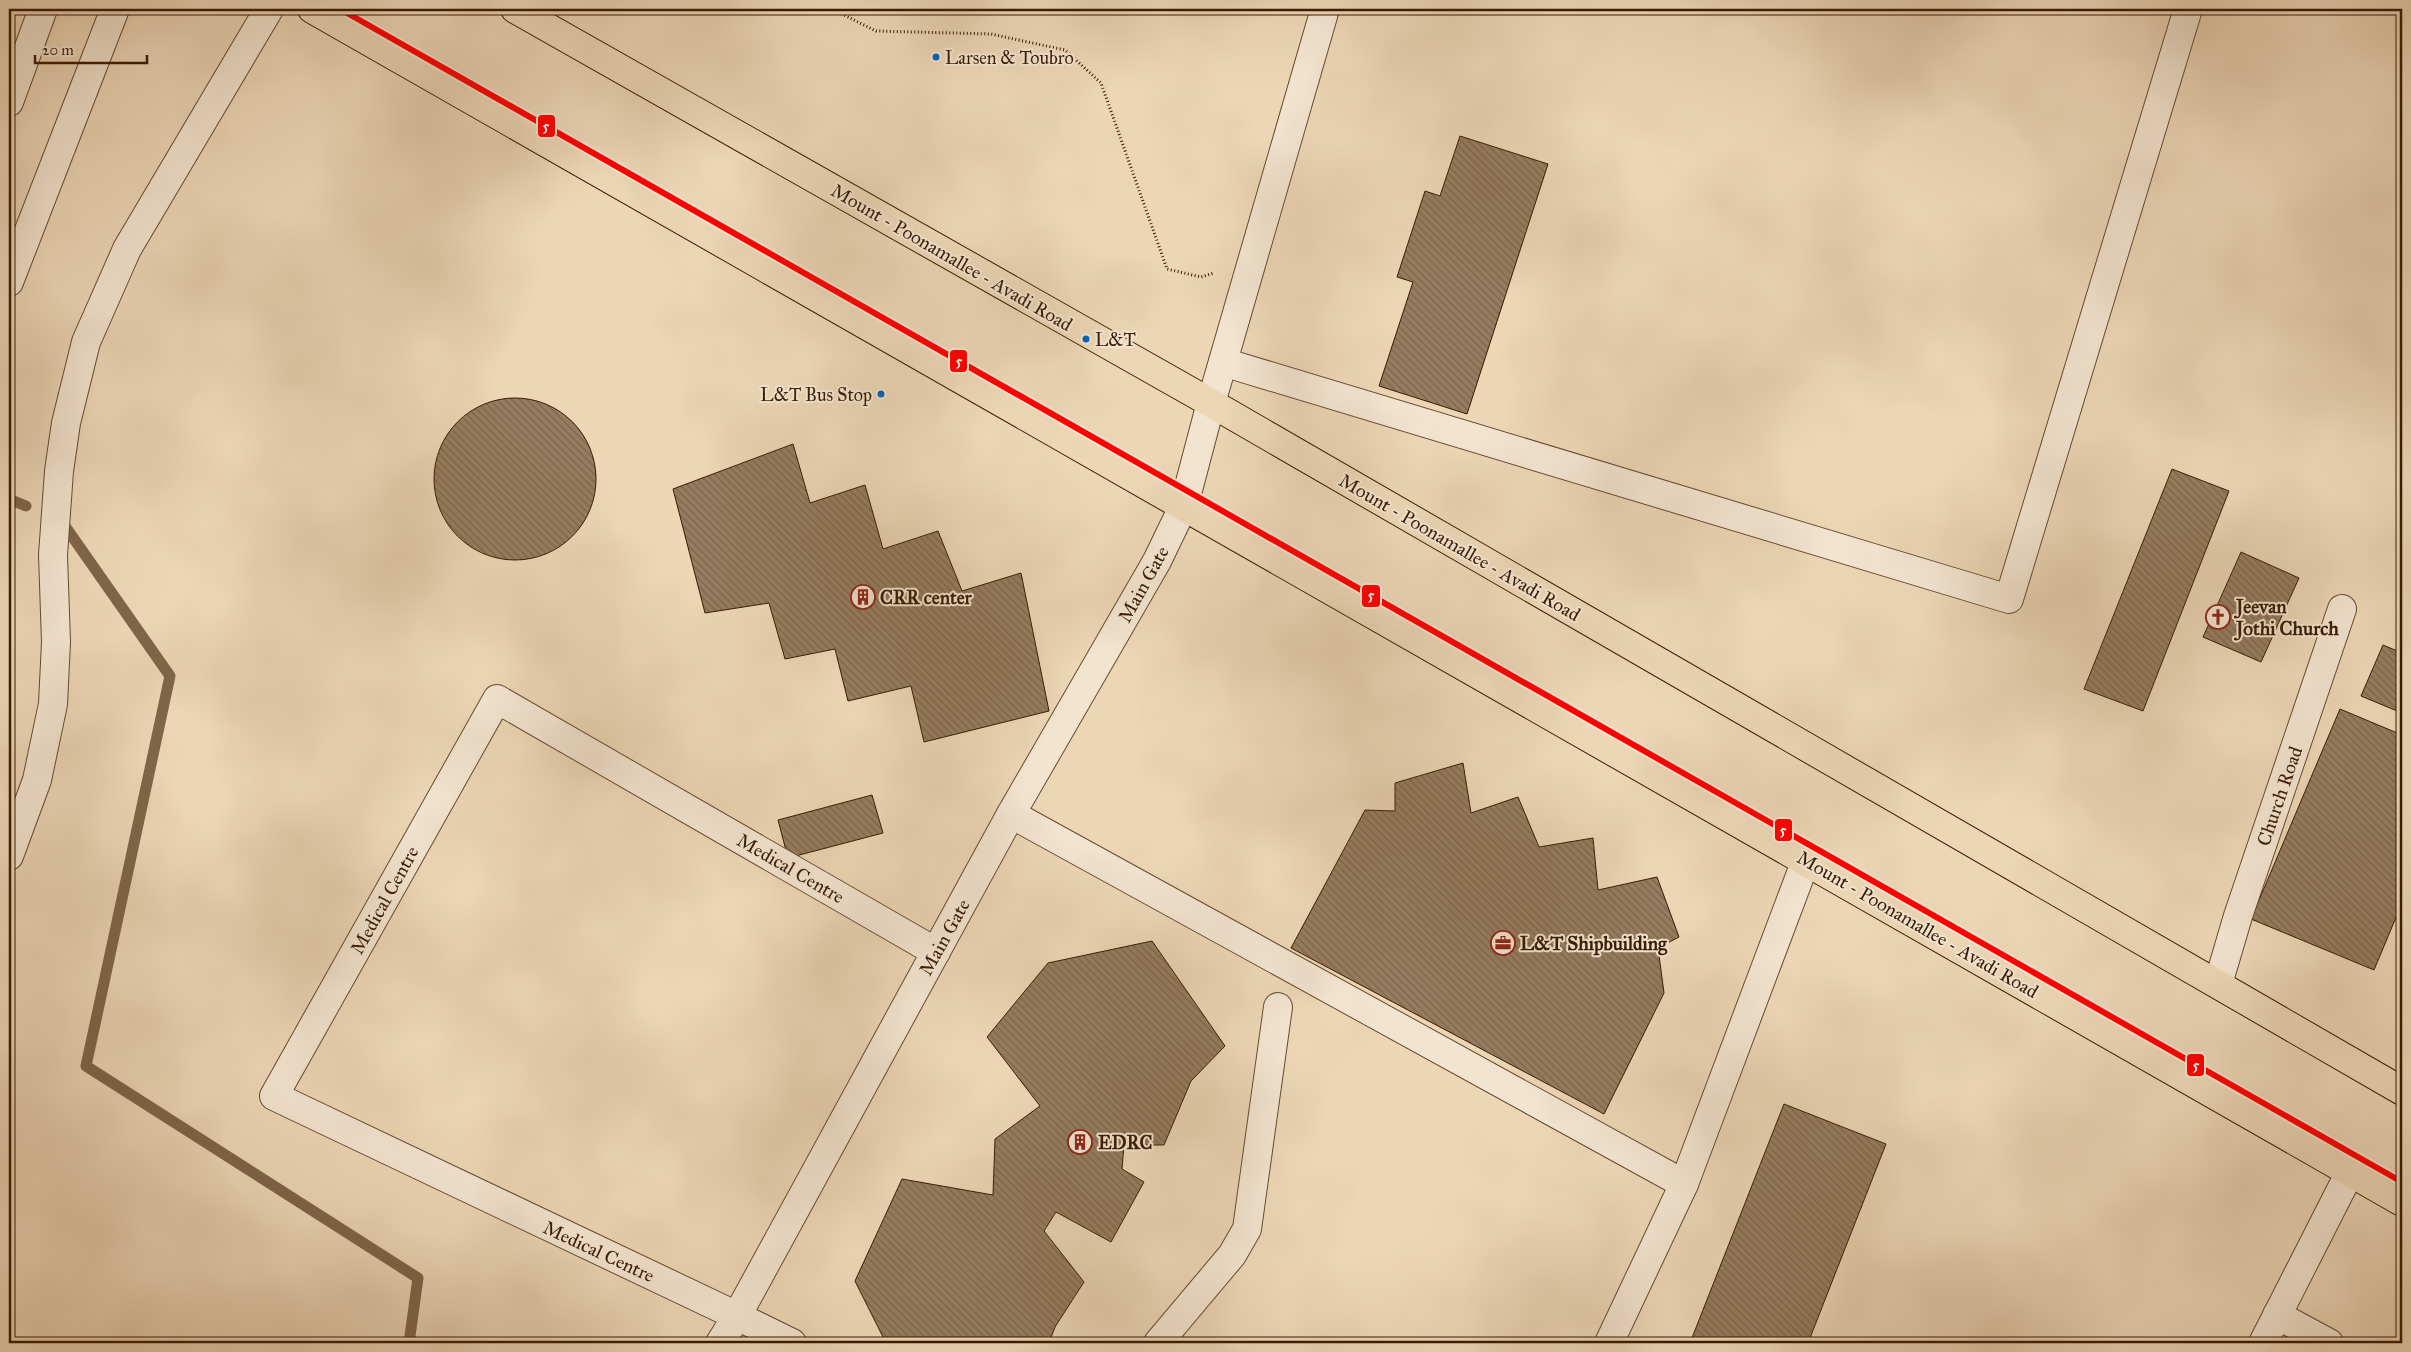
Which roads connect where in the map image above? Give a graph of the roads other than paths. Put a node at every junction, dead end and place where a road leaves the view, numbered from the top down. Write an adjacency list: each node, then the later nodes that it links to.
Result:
1 (44, 9): 8 (lane)
2 (115, 9): 9 (lane)
3 (269, 9): 15 (lane)
4 (312, 9): 12 (main road, Mount - Poonamallee - Avadi Road)
5 (515, 9): 11 (main road, Mount - Poonamallee - Avadi Road)
6 (1325, 9): 10 (lane, Main Gate)
7 (2188, 9): 10 (lane)
8 (9, 102)
9 (9, 282)
10 (1223, 362): 11 (lane, Main Gate)
11 (1211, 403): 12 (lane, Main Gate); 18 (main road, Mount - Poonamallee - Avadi Road)
12 (1184, 505): 14 (lane, Main Gate); 16 (main road, Mount - Poonamallee - Avadi Road)
13 (2342, 609): 18 (lane, Church Road)
14 (1011, 814): 17 (lane, Main Gate); 22 (lane)
15 (9, 856)
16 (1806, 860): 21 (main road, Mount - Poonamallee - Avadi Road); 22 (lane)
17 (936, 952): 25 (lane, Main Gate); 25 (lane, Medical Centre)
18 (2218, 984): 20 (main road, Mount - Poonamallee - Avadi Road)
19 (1278, 1007): 28 (lane)
20 (2402, 1091)
21 (2350, 1172): 23 (main road, Mount - Poonamallee - Avadi Road); 24 (lane)
22 (1684, 1184): 29 (lane)
23 (2402, 1202)
24 (2277, 1315): 30 (lane); 31 (lane)
25 (737, 1316): 26 (lane, Main Gate); 27 (lane)
26 (720, 1343)
27 (792, 1343)
28 (1158, 1343)
29 (1609, 1343)
30 (2263, 1343)
31 (2329, 1343)

